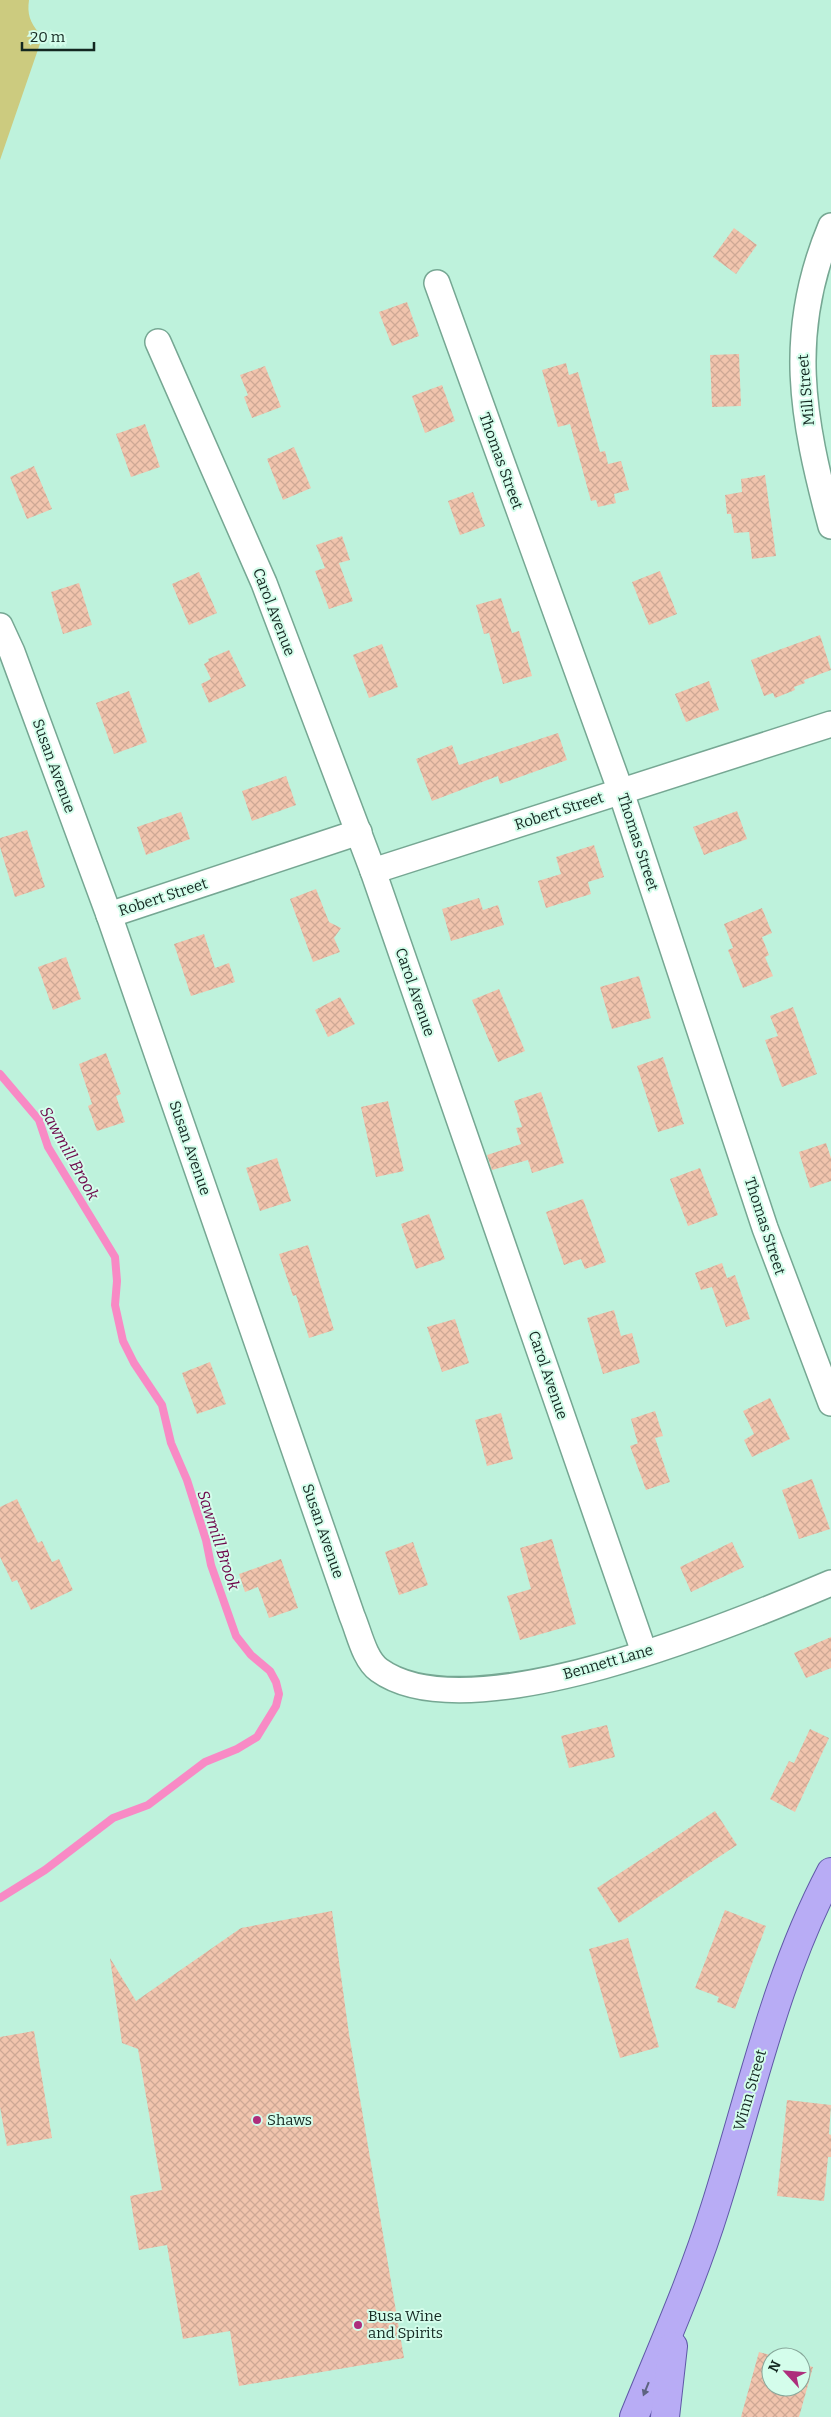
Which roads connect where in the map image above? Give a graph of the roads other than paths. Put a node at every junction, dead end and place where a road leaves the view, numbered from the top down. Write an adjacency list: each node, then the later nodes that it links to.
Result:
1 (831, 226): 4 (street, Mill Street)
2 (437, 283): 7 (street, Thomas Street)
3 (158, 342): 8 (street, Carol Avenue)
4 (831, 526)
5 (0, 626): 10 (street, Susan Avenue)
6 (831, 724): 7 (street, Robert Street)
7 (621, 792): 9 (street, Robert Street); 11 (street, Thomas Street)
8 (359, 832): 9 (street, Carol Avenue); 10 (street, Robert Street)
9 (373, 871): 13 (street, Carol Avenue)
10 (109, 914): 14 (street, Susan Avenue)
11 (831, 1403)
12 (831, 1583): 13 (street, Bennett Lane)
13 (644, 1652): 14 (street, Bennett Lane)
14 (378, 1670)
15 (831, 1872): 16 (main road, Winn Street)
16 (677, 2311): 17 (main road, Winn Street, one-way to 17); 18 (main road, Winn Street)
17 (634, 2417)
18 (665, 2417)

